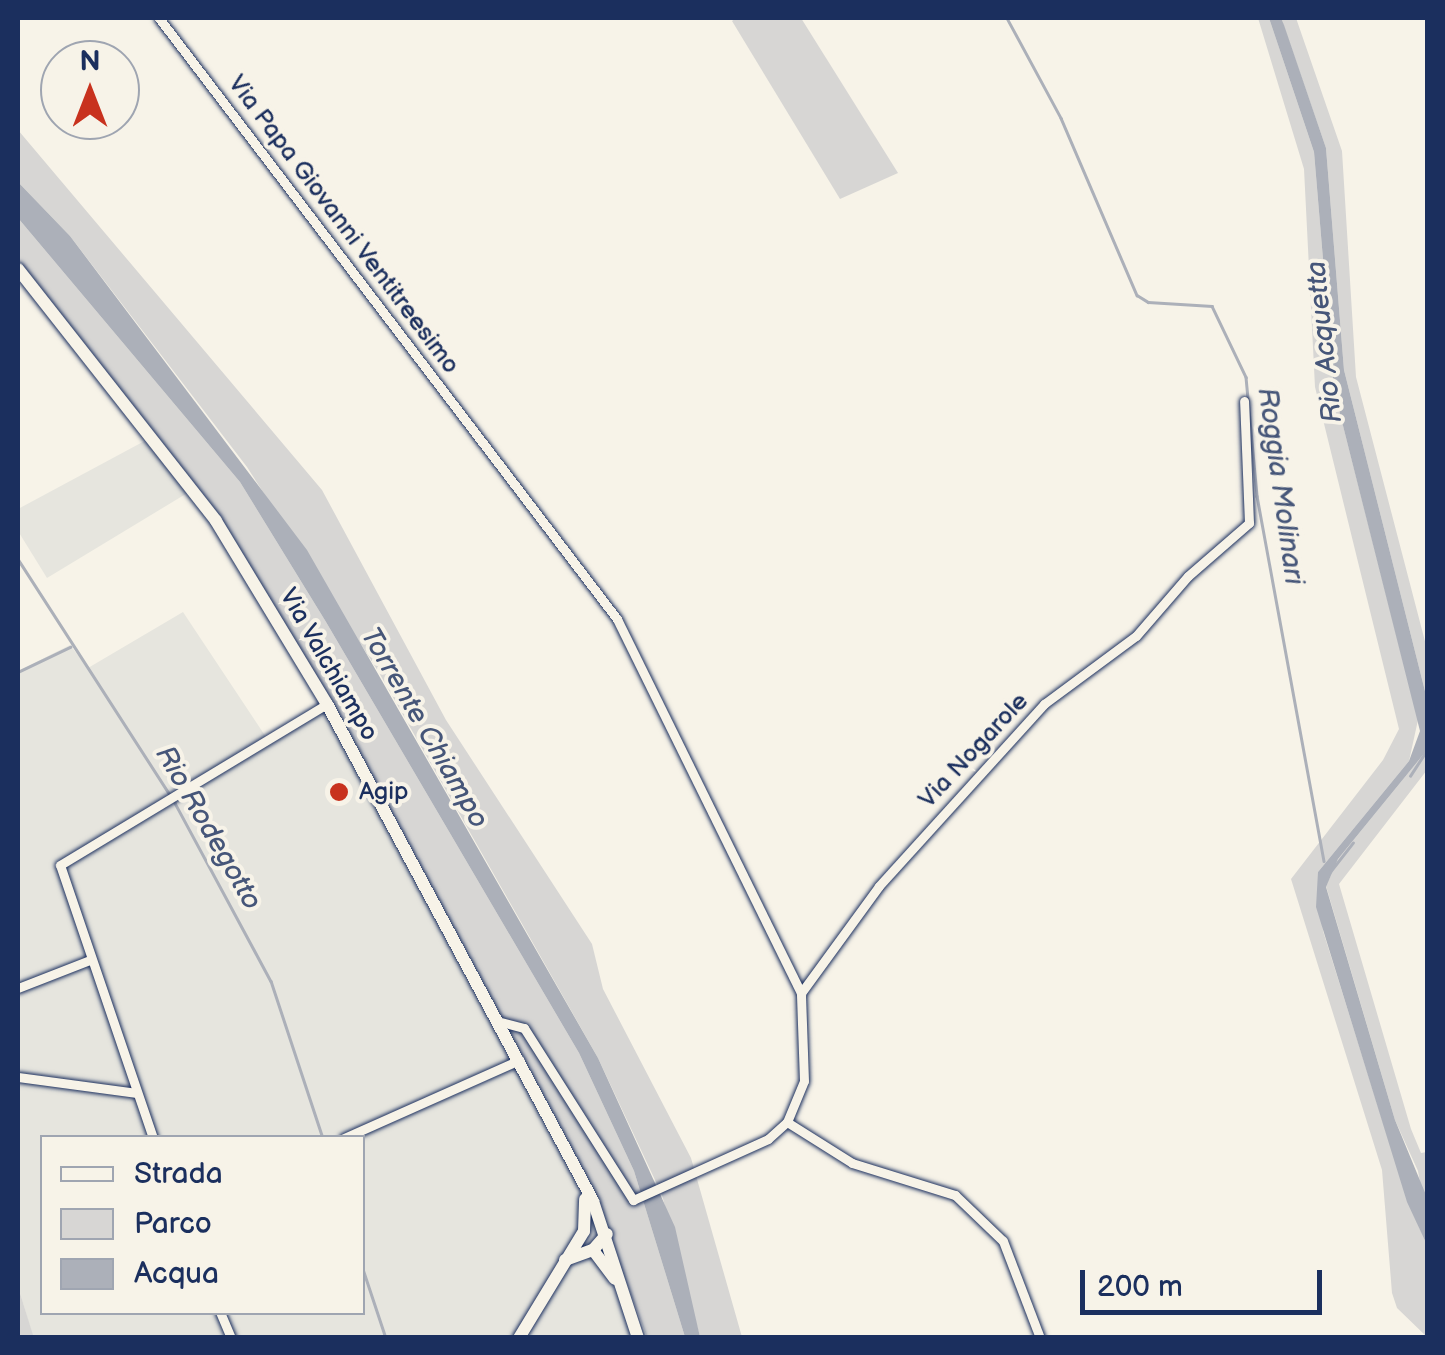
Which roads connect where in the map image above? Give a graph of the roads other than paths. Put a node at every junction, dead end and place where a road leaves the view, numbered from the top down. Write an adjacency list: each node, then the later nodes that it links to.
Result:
1 (159, 18): 7 (street, Via Papa Giovanni Ventitreesimo)
2 (18, 269): 4 (main road, Via Valchiampo)
3 (1244, 401): 7 (street, Via Nogarole)
4 (327, 704): 5 (street); 8 (main road, Via Valchiampo)
5 (90, 960): 6 (street); 11 (street)
6 (18, 988)
7 (801, 993): 12 (street)
8 (501, 1022): 9 (main road, Via Valchiampo); 12 (street)
9 (521, 1059): 14 (street); 15 (main road, Via Valchiampo)
10 (18, 1078): 11 (street)
11 (137, 1093): 13 (street)
12 (788, 1122): 23 (street)
13 (152, 1135)
14 (351, 1135)
15 (572, 1159): 16 (main road, Via Valchiampo); 17 (main road)
16 (607, 1234): 17 (main road); 18 (main road); 20 (main road, Via Valchiampo)
17 (580, 1236): 19 (main road)
18 (593, 1250): 19 (main road); 20 (main road)
19 (565, 1260): 21 (main road)
20 (632, 1313): 22 (main road, Via Valchiampo)
21 (519, 1338)
22 (638, 1338)
23 (1040, 1338)

